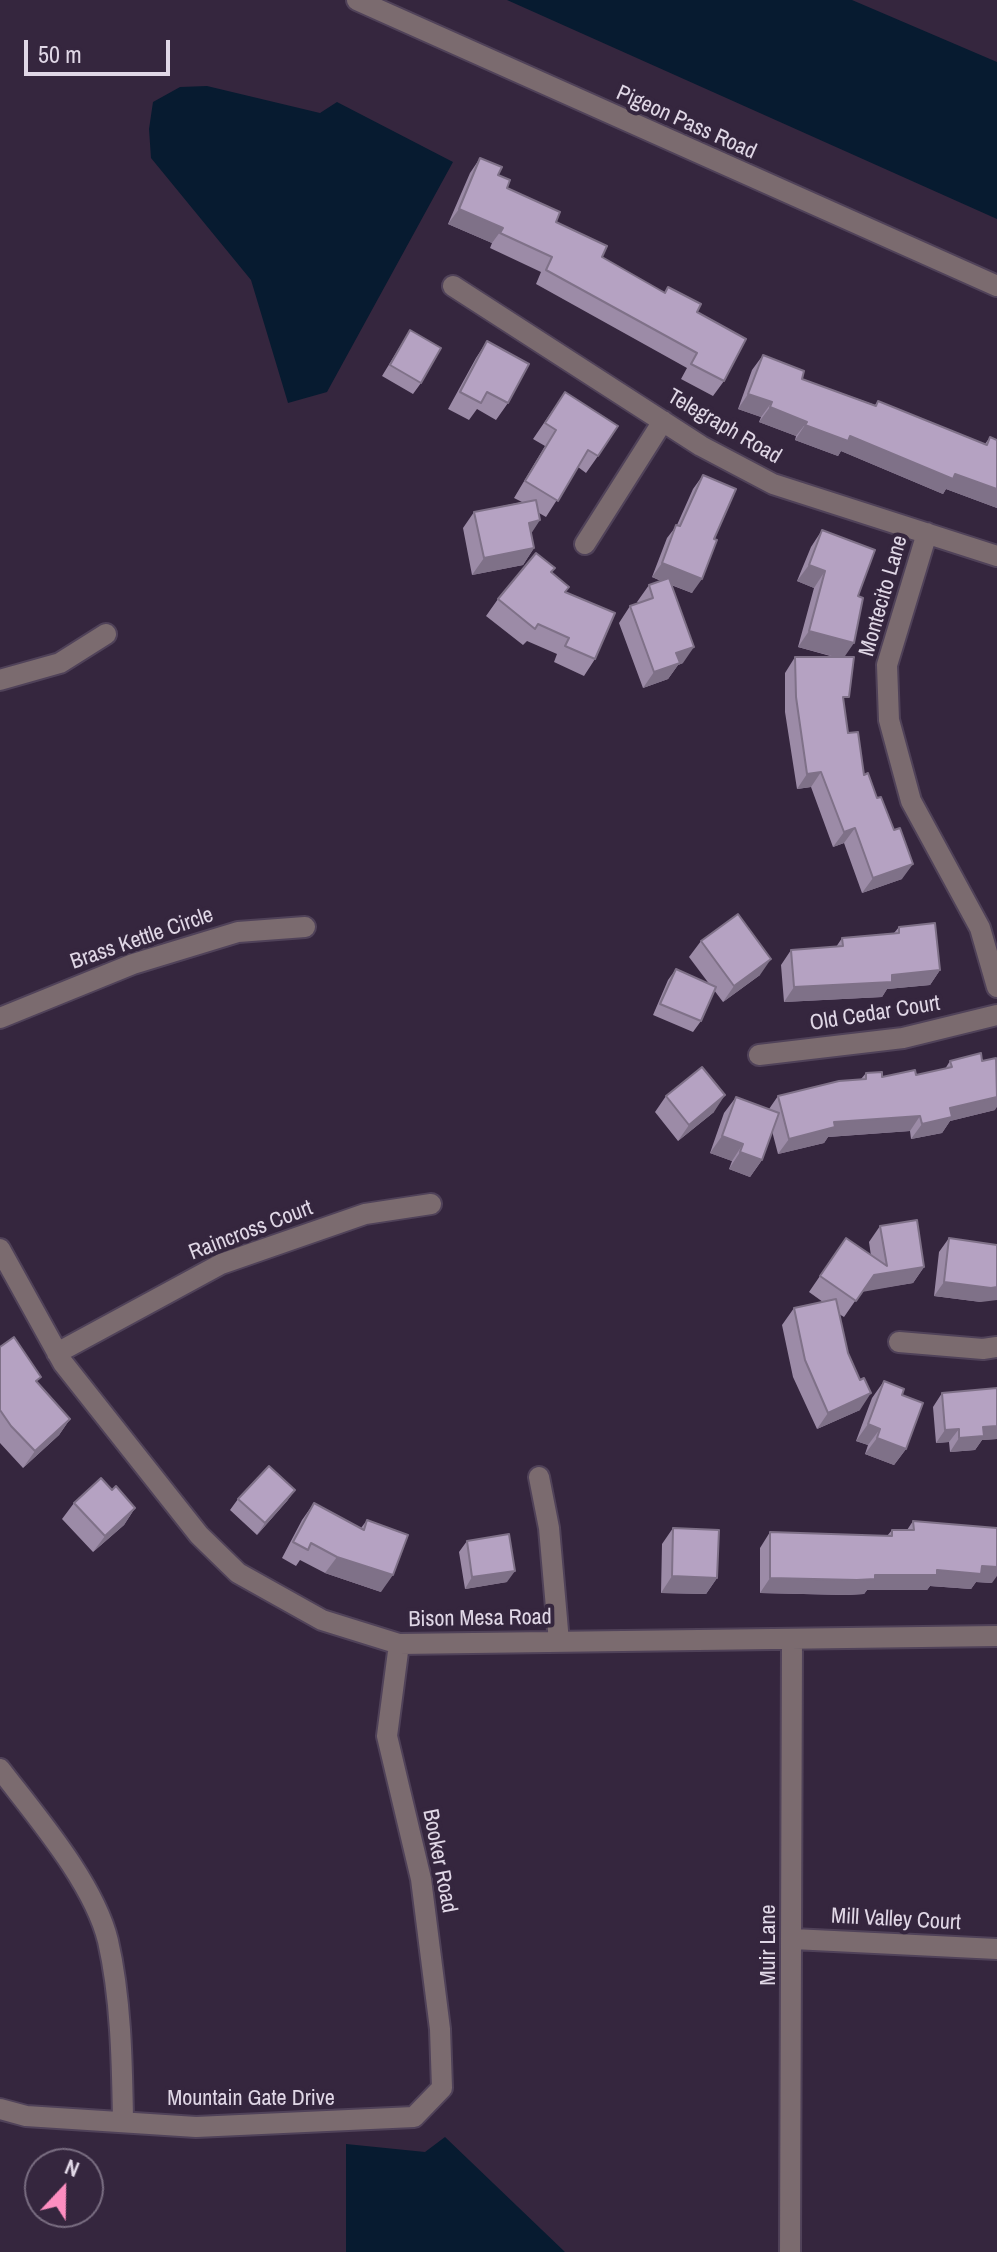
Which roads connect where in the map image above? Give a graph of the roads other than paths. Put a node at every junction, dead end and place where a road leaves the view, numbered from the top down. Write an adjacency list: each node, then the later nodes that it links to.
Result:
1 (357, 0): 3 (street, Pigeon Pass Road)
2 (453, 286): 4 (street, Telegraph Road)
3 (997, 286)
4 (663, 421): 5 (street, Telegraph Road); 6 (street)
5 (927, 533): 7 (street, Telegraph Road); 11 (street, Montecito Lane)
6 (585, 544)
7 (997, 556)
8 (106, 634): 9 (street)
9 (0, 680)
10 (305, 927): 13 (street, Brass Kettle Circle)
11 (997, 987)
12 (997, 1015): 14 (street, Old Cedar Court)
13 (0, 1018)
14 (759, 1055)
15 (431, 1204): 19 (street, Raincross Court)
16 (0, 1249): 19 (street, Bison Mesa Road)
17 (899, 1342): 18 (street)
18 (997, 1347)
19 (57, 1353): 24 (street, Bison Mesa Road)
20 (539, 1477): 23 (street)
21 (997, 1636): 22 (street, Bison Mesa Road)
22 (792, 1639): 23 (street, Bison Mesa Road); 26 (street, Muir Lane)
23 (559, 1642): 24 (street, Bison Mesa Road)
24 (399, 1644): 28 (street, Booker Road)
25 (0, 1769): 30 (street)
26 (793, 1939): 27 (street, Mill Valley Court); 31 (street, Muir Lane)
27 (997, 1949)
28 (442, 2088): 30 (street, Mountain Gate Drive)
29 (0, 2109): 30 (street, Mountain Gate Drive)
30 (123, 2119)
31 (790, 2252)

